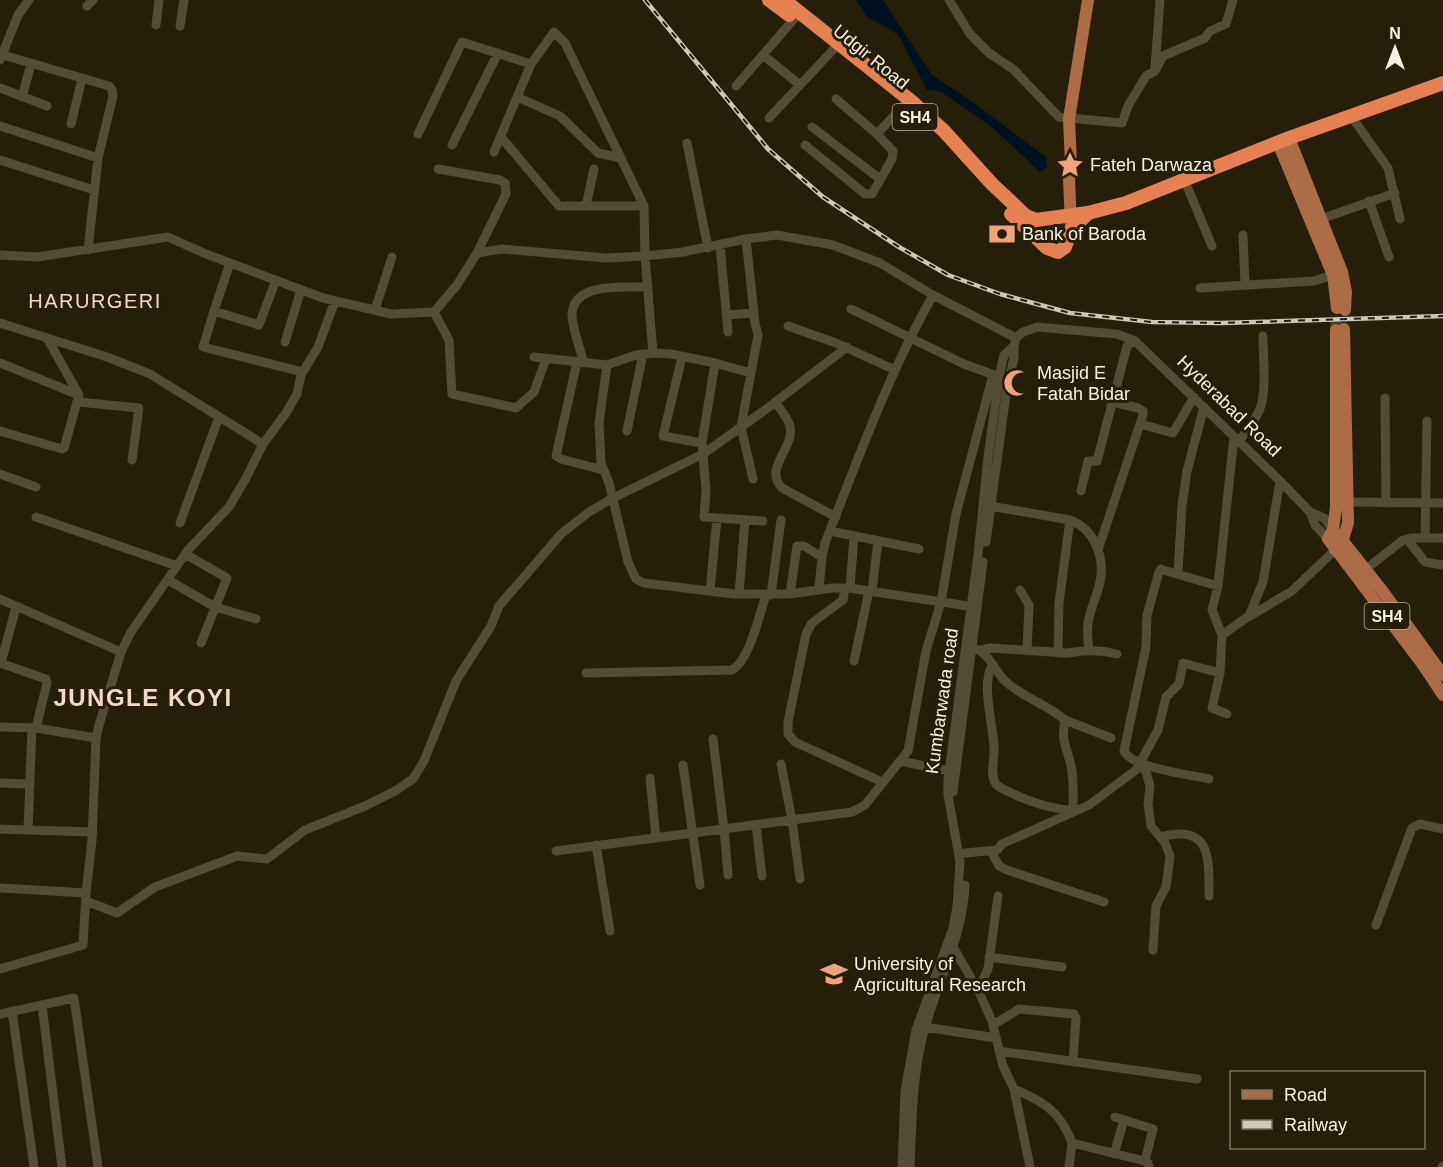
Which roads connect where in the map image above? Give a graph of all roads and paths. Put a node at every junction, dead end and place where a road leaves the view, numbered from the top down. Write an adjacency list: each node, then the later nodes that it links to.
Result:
1 (29, 0): 16 (street)
2 (159, 0): 11 (street)
3 (184, 0): 12 (street)
4 (770, 0): 10 (highway, Udgir Road / SH4)
5 (784, 0): 57 (highway, Udgir Road / SH4)
6 (949, 0): 32 (street)
7 (1088, 0): 32 (main road)
8 (1160, 0): 19 (street)
9 (1233, 0): 19 (street)
10 (794, 19): 13 (highway, Udgir Road / SH4); 15 (street)
11 (156, 25)
12 (180, 26)
13 (833, 50): 22 (street); 29 (highway, Udgir Road / SH4)
14 (498, 53): 18 (street); 36 (street); 41 (street)
15 (762, 55): 22 (street); 23 (street)
16 (1, 56): 17 (street)
17 (31, 64): 20 (street); 25 (street)
18 (531, 64): 26 (street); 45 (street)
19 (1155, 71): 32 (street)
20 (82, 79): 33 (street); 44 (street)
21 (1443, 83): 30 (highway)
22 (800, 85): 31 (street)
23 (736, 86)
24 (0, 88): 25 (street)
25 (22, 96): 28 (street)
26 (517, 97): 38 (street); 45 (street)
27 (836, 99): 37 (street)
28 (47, 106)
29 (903, 106): 37 (street); 60 (highway, Udgir Road / SH4)
30 (1351, 116): 39 (highway); 52 (street)
31 (769, 118)
32 (1069, 119): 57 (main road)
33 (71, 124)
34 (0, 126): 44 (street)
35 (812, 127): 49 (street)
36 (418, 134)
37 (877, 134): 49 (street)
38 (501, 137): 43 (street); 54 (street)
39 (1284, 140): 50 (highway); 58 (main road); 73 (main road)
40 (687, 143): 65 (street)
41 (452, 145)
42 (805, 146): 49 (street)
43 (494, 152)
44 (98, 158): 51 (street)
45 (621, 158): 55 (street)
46 (0, 160): 51 (street)
47 (438, 169): 67 (street)
48 (594, 169): 54 (street)
49 (880, 179)
50 (1184, 179): 56 (highway); 64 (street)
51 (94, 190): 66 (street)
52 (1395, 193): 53 (street); 59 (street)
53 (1369, 201): 58 (street); 71 (street)
54 (586, 206): 55 (street)
55 (644, 206): 69 (street)
56 (1088, 213): 57 (highway); 60 (highway)
57 (1071, 215): 60 (main road)
58 (1322, 219): 73 (main road)
59 (1400, 219)
60 (1071, 230)
61 (1243, 235): 75 (street)
62 (746, 239): 63 (street); 79 (street); 85 (street)
63 (720, 246): 65 (street); 86 (street)
64 (1212, 246)
65 (708, 248): 69 (street)
66 (88, 250): 68 (street); 72 (street)
67 (477, 253): 69 (street); 84 (street)
68 (0, 255)
69 (645, 256): 76 (street)
70 (392, 257): 82 (street)
71 (1389, 257)
72 (230, 263): 74 (street); 83 (street)
73 (1333, 275): 75 (street)
74 (276, 280): 78 (street); 83 (street)
75 (1245, 285): 77 (street)
76 (648, 288): 97 (street); 101 (street)
77 (1200, 288)
78 (301, 290): 80 (street); 94 (street)
79 (933, 295): 92 (street); 95 (street)
80 (335, 301): 82 (street); 106 (street)
81 (851, 309): 92 (street)
82 (375, 310): 84 (street)
83 (214, 311): 106 (street)
84 (434, 312): 100 (street)
85 (754, 313): 86 (street); 107 (street)
86 (727, 315): 89 (street)
87 (0, 323): 91 (street)
88 (788, 326): 96 (street)
89 (728, 332)
90 (1263, 336): 121 (street)
91 (47, 338): 111 (street); 115 (street)
92 (909, 338): 105 (street); 108 (street)
93 (1136, 341): 95 (street, Hyderabad Road / SH4); 109 (street, Hyderabad Road / SH4); 113 (street)
94 (285, 342)
95 (1015, 342): 108 (street, Kumbarwada road); 137 (street, Kumbarwada road)
96 (847, 347): 105 (street); 112 (street)
97 (648, 353): 99 (street); 104 (street); 120 (street)
98 (534, 357): 100 (street)
99 (682, 357): 103 (street); 122 (street)
100 (546, 358): 101 (street)
101 (580, 362): 104 (street); 126 (street)
102 (0, 363): 111 (street)
103 (715, 363): 107 (street); 122 (street)
104 (607, 365): 126 (street)
105 (895, 370): 139 (street)
106 (303, 372): 123 (street)
107 (751, 373): 118 (street)
108 (996, 376): 173 (street); 176 (street, Kumbarwada road)
109 (1194, 397): 114 (street, Hyderabad Road / SH4); 117 (street)
110 (1385, 398): 134 (street)
111 (78, 399): 119 (street); 125 (street)
112 (775, 402): 118 (street); 139 (street)
113 (1113, 402): 117 (street); 131 (street)
114 (1204, 407): 121 (street, Hyderabad Road / SH4); 161 (street)
115 (219, 417): 123 (street); 145 (street)
116 (1427, 421): 135 (street)
117 (1140, 424): 155 (street)
118 (741, 426): 124 (street); 128 (street)
119 (0, 431)
120 (627, 431)
121 (1237, 439): 129 (street, Hyderabad Road / SH4); 163 (street)
122 (702, 443): 124 (street)
123 (262, 444): 156 (street)
124 (703, 454): 132 (street); 140 (street)
125 (132, 460)
126 (603, 470): 132 (street)
127 (0, 474): 130 (street)
128 (753, 479)
129 (1280, 481): 152 (street, Hyderabad Road / SH4); 177 (street)
130 (36, 487)
131 (1081, 492)
132 (611, 500): 167 (street); 233 (street)
133 (1348, 502): 134 (street); 151 (main road); 152 (main road)
134 (1386, 502): 135 (street)
135 (1426, 503): 136 (street); 149 (street)
136 (1443, 503)
137 (990, 506): 143 (street); 176 (street, Kumbarwada road)
138 (36, 517): 159 (street)
139 (836, 517): 146 (street)
140 (717, 518): 141 (street); 167 (street)
141 (745, 520): 144 (street); 169 (street)
142 (780, 520): 171 (street)
143 (1070, 520): 155 (street); 185 (street)
144 (763, 521)
145 (180, 523)
146 (830, 531): 147 (street); 157 (street)
147 (854, 536): 153 (street); 165 (street)
148 (1407, 538): 149 (street); 158 (street); 160 (street)
149 (1425, 538): 150 (street)
150 (1443, 538)
151 (1343, 539): 152 (main road, Hyderabad Road / SH4); 160 (main road, Hyderabad Road / SH4)
152 (1332, 540): 177 (street); 193 (main road, Hyderabad Road / SH4)
153 (878, 541): 154 (street); 168 (street)
154 (919, 549)
155 (1098, 550): 183 (street)
156 (185, 554): 159 (street); 175 (street)
157 (822, 557): 164 (street); 170 (street)
158 (1443, 565)
159 (177, 566): 162 (street)
160 (1366, 569): 192 (main road, Hyderabad Road / SH4)
161 (1178, 574): 163 (street); 203 (street)
162 (168, 580): 175 (street); 184 (street)
163 (1218, 586): 179 (street)
164 (819, 588): 165 (street); 170 (street)
165 (847, 588): 168 (street); 208 (street)
166 (1020, 590): 182 (street)
167 (710, 591): 169 (street)
168 (870, 591): 173 (street); 187 (street)
169 (739, 594): 171 (street)
170 (790, 594): 171 (street)
171 (768, 595): 190 (street)
172 (0, 599): 174 (street)
173 (941, 602): 176 (street); 201 (street)
174 (16, 607): 184 (street); 188 (street)
175 (215, 607): 178 (street); 180 (street)
176 (974, 607): 181 (street, Kumbarwada road); 205 (street, Kumbarwada road)
177 (1249, 616): 179 (street)
178 (256, 619)
179 (1222, 635): 191 (street)
180 (201, 643)
181 (977, 649): 182 (street); 189 (street); 225 (street, Kumbarwada road)
182 (1027, 651): 185 (street)
183 (1089, 651): 185 (street); 186 (street)
184 (121, 652): 198 (street)
185 (1058, 653)
186 (1117, 654)
187 (854, 661)
188 (0, 663): 197 (street)
189 (992, 666): 195 (street); 211 (street)
190 (586, 672)
191 (1220, 672): 194 (street); 203 (street)
192 (1443, 675)
193 (1443, 695)
194 (1227, 714)
195 (1065, 720): 199 (street); 211 (street)
196 (0, 727): 197 (street)
197 (34, 728): 198 (street); 210 (street)
198 (96, 738): 218 (street)
199 (1112, 738)
200 (713, 740): 215 (street)
201 (900, 761): 205 (street); 208 (street)
202 (781, 764): 212 (street)
203 (1140, 764): 207 (street); 211 (street); 221 (street)
204 (682, 765): 219 (street)
205 (949, 771): 259 (street, Kumbarwada road)
206 (650, 778): 220 (street)
207 (1209, 779)
208 (882, 782): 212 (street)
209 (0, 783): 210 (street)
210 (29, 784): 217 (street)
211 (1073, 811): 224 (street)
212 (792, 820): 213 (street); 228 (street)
213 (756, 825): 215 (street); 227 (street)
214 (0, 829): 217 (street)
215 (724, 829): 219 (street); 226 (street)
216 (1443, 829): 235 (street)
217 (28, 830): 218 (street)
218 (93, 832): 233 (street)
219 (692, 833): 220 (street); 229 (street)
220 (656, 837): 222 (street)
221 (1160, 837): 232 (street); 238 (street)
222 (596, 845): 223 (street); 236 (street)
223 (556, 851)
224 (991, 851): 225 (street); 234 (street)
225 (965, 853): 237 (street, Kumbarwada road)
226 (728, 875)
227 (762, 876)
228 (800, 879)
229 (700, 885)
230 (0, 888): 233 (street)
231 (998, 896): 239 (street)
232 (1209, 896)
233 (86, 897): 241 (street)
234 (1104, 902)
235 (1376, 925)
236 (610, 932)
237 (953, 947): 242 (street); 247 (street, Kumbarwada road)
238 (1153, 950)
239 (989, 957): 240 (street); 242 (street)
240 (1062, 967)
241 (0, 969)
242 (978, 990): 246 (street)
243 (42, 1005): 244 (street); 257 (street); 258 (street)
244 (12, 1011): 245 (street); 256 (street)
245 (0, 1014)
246 (993, 1025): 248 (street); 250 (street)
247 (925, 1028): 248 (street); 260 (street, Kumbarwada road)
248 (996, 1038): 249 (street)
249 (999, 1051): 250 (street); 252 (street)
250 (1073, 1062): 251 (street)
251 (1197, 1079)
252 (1014, 1089): 253 (street); 261 (street)
253 (1072, 1143): 254 (street); 262 (street)
254 (1114, 1154): 255 (street); 255 (street)
255 (1147, 1164)
256 (34, 1167)
257 (62, 1167)
258 (98, 1167)
259 (902, 1167)
260 (910, 1167)
261 (1030, 1167)
262 (1069, 1167)

